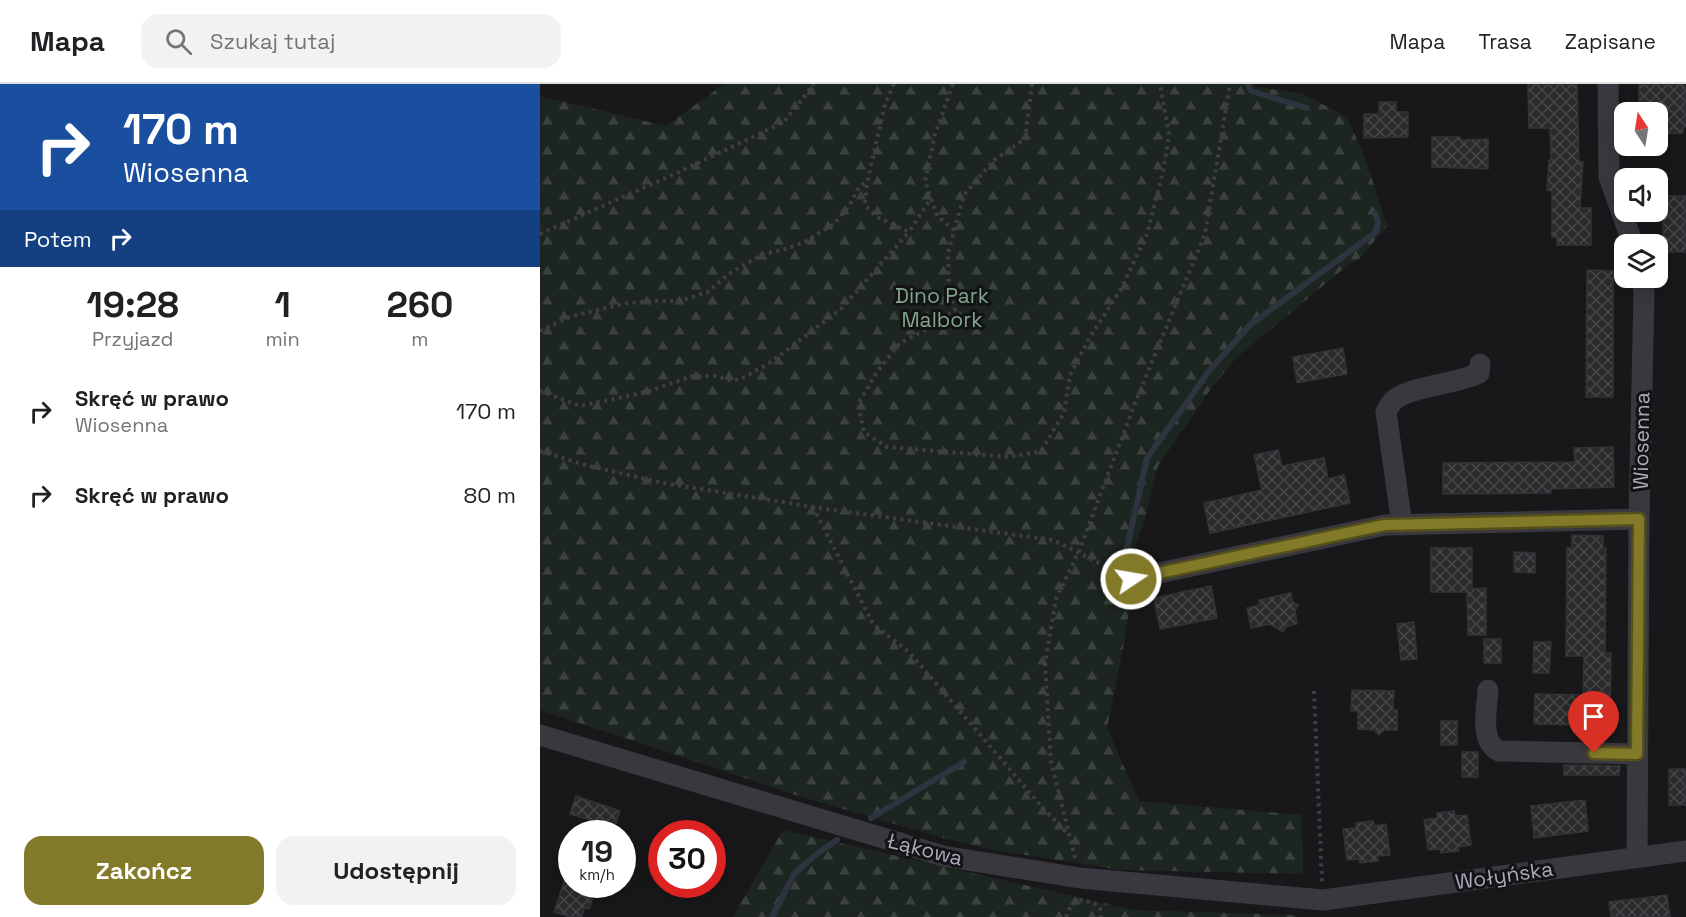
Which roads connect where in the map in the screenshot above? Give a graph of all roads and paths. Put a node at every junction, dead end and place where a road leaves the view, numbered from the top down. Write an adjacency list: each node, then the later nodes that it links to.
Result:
1 (814, 84): 12 (path)
2 (894, 84): 8 (path)
3 (953, 84): 9 (path)
4 (1032, 84): 10 (path)
5 (1160, 84): 10 (path)
6 (1230, 84): 22 (path)
7 (1608, 84): 13 (street)
8 (868, 179): 11 (path); 15 (path)
9 (931, 198): 10 (path); 11 (path)
10 (954, 230)
11 (909, 232): 17 (path)
12 (540, 234)
13 (1629, 234)
14 (1643, 288): 20 (street, Wiosenna)
15 (540, 331)
16 (1480, 364): 21 (street)
17 (540, 391)
18 (540, 451): 19 (path)
19 (813, 507): 22 (path); 28 (path)
20 (1639, 519): 21 (street); 27 (street, Wiosenna)
21 (1402, 525): 23 (street)
22 (1079, 551): 23 (path); 28 (path)
23 (1131, 579)
24 (1488, 690): 27 (street)
25 (1314, 691): 32 (path)
26 (540, 735): 31 (street, Łąkowa)
27 (1637, 754): 30 (street, Wiosenna)
28 (1069, 834): 31 (path)
29 (1686, 851): 30 (street, Wołyńska)
30 (1637, 857): 32 (street, Wołyńska)
31 (1080, 879): 32 (street, Łąkowa)
32 (1323, 909)
33 (1066, 917): 34 (path)
34 (1101, 917)

